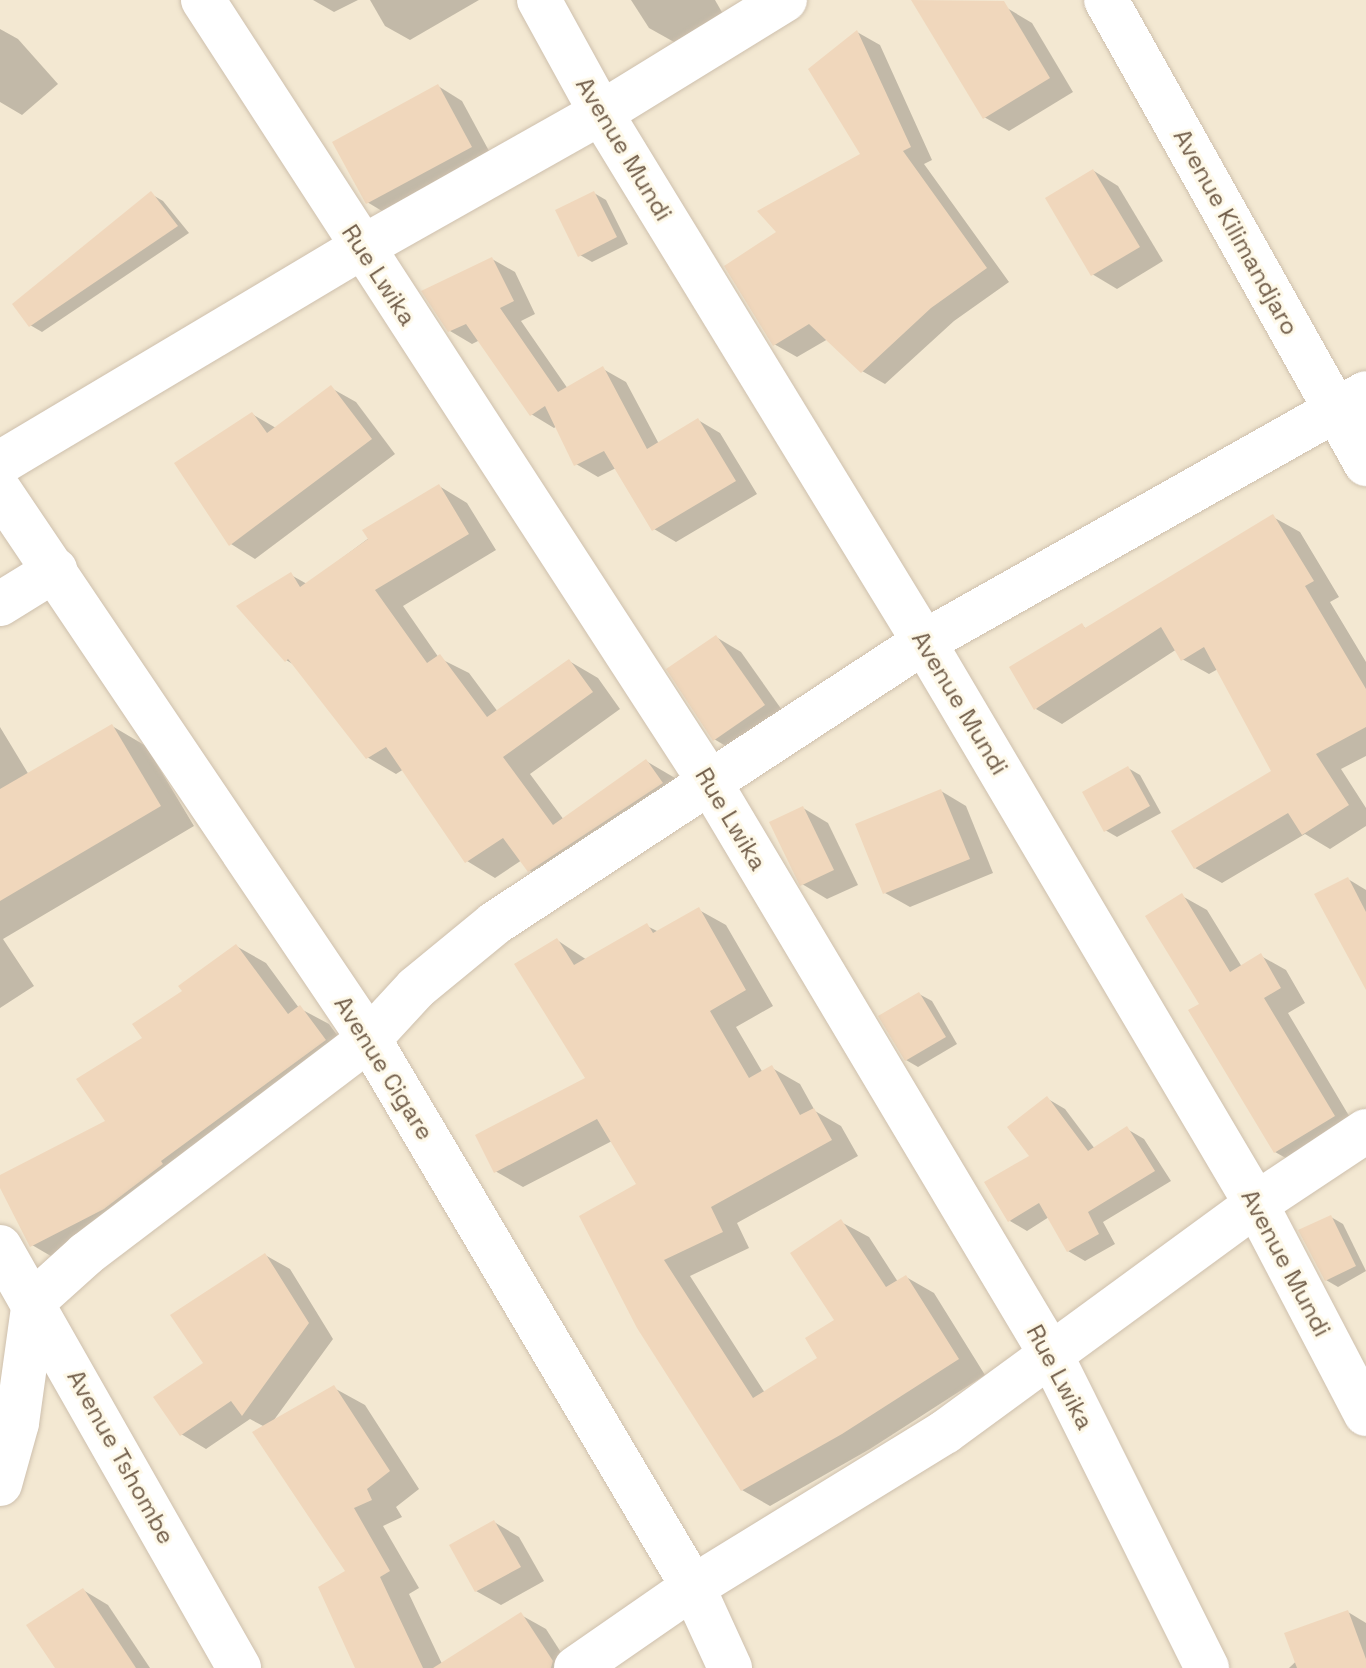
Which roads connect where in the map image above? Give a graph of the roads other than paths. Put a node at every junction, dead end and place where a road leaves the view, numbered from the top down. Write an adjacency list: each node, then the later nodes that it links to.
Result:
1 (203, 0): 6 (street, Rue Lwika)
2 (539, 0): 5 (street, Avenue Mundi)
3 (785, 0): 5 (street)
4 (1106, 0): 7 (street, Avenue Kilimandjaro)
5 (601, 113): 6 (street); 13 (street, Avenue Mundi)
6 (361, 248): 8 (street); 14 (street, Rue Lwika)
7 (1350, 401): 9 (street, Avenue Kilimandjaro); 13 (street)
8 (0, 463)
9 (1366, 464)
10 (0, 491): 11 (street, Avenue Cigare)
11 (55, 570): 12 (street); 15 (street, Avenue Cigare)
12 (0, 604)
13 (924, 642): 14 (street); 17 (street, Avenue Mundi)
14 (709, 781): 15 (street); 20 (street, Rue Lwika)
15 (369, 1039): 19 (street); 23 (street, Avenue Cigare)
16 (1366, 1131): 17 (street)
17 (1256, 1204): 20 (street); 21 (street, Avenue Mundi)
18 (0, 1247): 19 (street, Avenue Tshombe)
19 (34, 1301): 22 (street); 24 (street, Avenue Tshombe)
20 (1051, 1355): 23 (street); 27 (street, Rue Lwika)
21 (1366, 1414)
22 (0, 1484)
23 (693, 1587): 25 (street); 26 (street, Avenue Cigare)
24 (239, 1668)
25 (576, 1668)
26 (730, 1668)
27 (1207, 1668)

